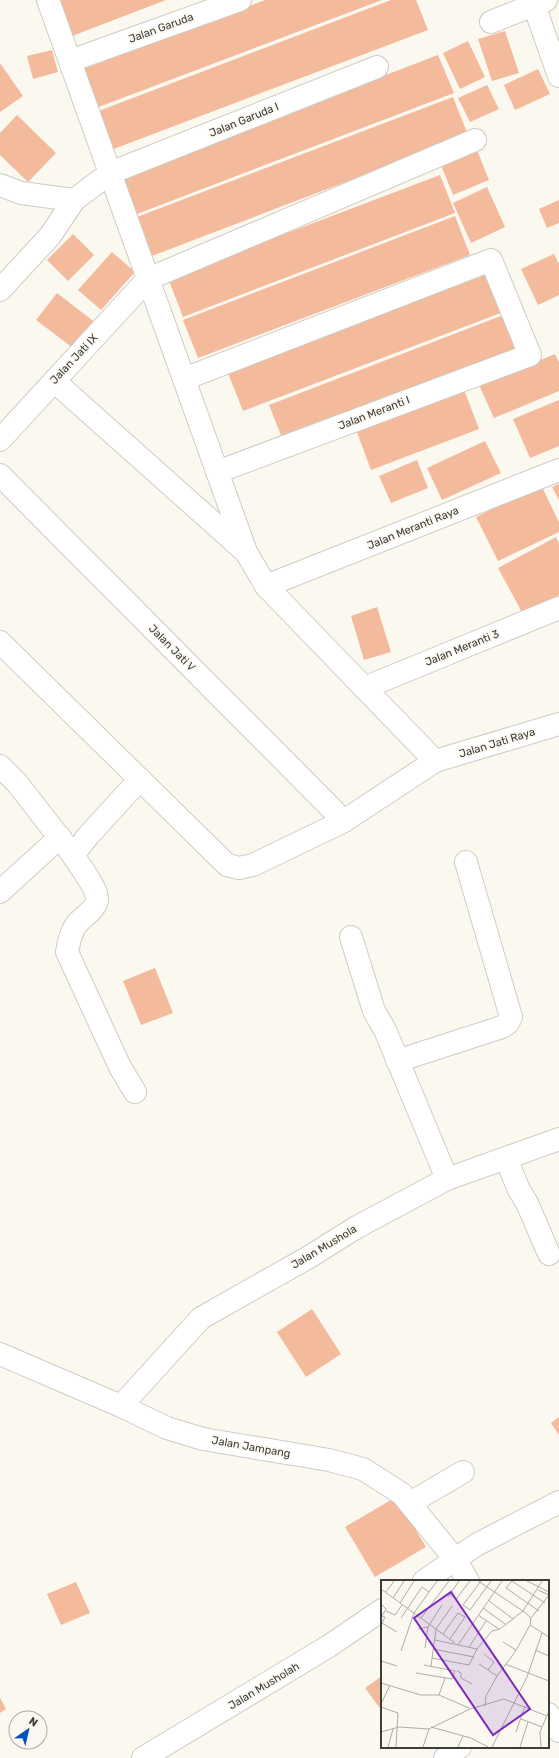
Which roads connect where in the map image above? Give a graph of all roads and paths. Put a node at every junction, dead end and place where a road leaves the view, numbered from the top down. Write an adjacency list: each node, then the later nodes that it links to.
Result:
1 (48, 0): 5 (street)
2 (240, 0): 5 (street, Jalan Garuda)
3 (540, 2): 4 (street); 7 (street)
4 (491, 22)
5 (76, 59): 9 (street)
6 (378, 67): 9 (street, Jalan Garuda I)
7 (559, 76)
8 (476, 140): 12 (street)
9 (110, 173): 11 (street, Jalan Garuda I); 12 (street)
10 (0, 185): 11 (street)
11 (74, 200): 13 (street, Jalan Garuda I)
12 (148, 279): 14 (street); 15 (street, Jalan Jati IX)
13 (0, 290)
14 (184, 379): 18 (street); 18 (street, Jalan Meranti I)
15 (54, 381): 16 (street, Jalan Jati IX); 20 (street)
16 (0, 440)
17 (559, 470): 21 (street, Jalan Meranti Raya)
18 (217, 472): 20 (street)
19 (0, 474): 29 (street, Jalan Jati V)
20 (246, 552): 21 (street)
21 (266, 586): 24 (street)
22 (559, 608): 24 (street, Jalan Meranti 3)
23 (0, 642): 28 (street, Jalan Jati Raya)
24 (364, 688): 26 (street)
25 (559, 724): 26 (street, Jalan Jati Raya)
26 (435, 762): 29 (street, Jalan Jati Raya)
27 (0, 766): 30 (street)
28 (140, 779): 29 (street, Jalan Jati Raya); 31 (street)
29 (344, 821)
30 (60, 837): 31 (street); 33 (street)
31 (73, 855): 36 (street)
32 (466, 862): 35 (street)
33 (0, 892)
34 (351, 937): 35 (street)
35 (397, 1061): 39 (street)
36 (134, 1092)
37 (559, 1139): 38 (street, Jalan Mushola)
38 (506, 1158): 39 (street, Jalan Mushola); 40 (street)
39 (447, 1179): 42 (street, Jalan Mushola)
40 (549, 1254)
41 (0, 1354): 42 (street, Jalan Jampang)
42 (122, 1406): 45 (street, Jalan Jampang)
43 (463, 1472): 45 (street)
44 (559, 1502): 46 (street)
45 (410, 1504): 46 (street, Jalan Jampang)
46 (455, 1560): 47 (street); 48 (street, Jalan Jampang)
47 (425, 1580)
48 (467, 1580)
49 (381, 1611): 53 (street, Jalan Musholah)
50 (549, 1716): 51 (street)
51 (559, 1731)
52 (459, 1748): 54 (street)
53 (143, 1758)
54 (446, 1758)

